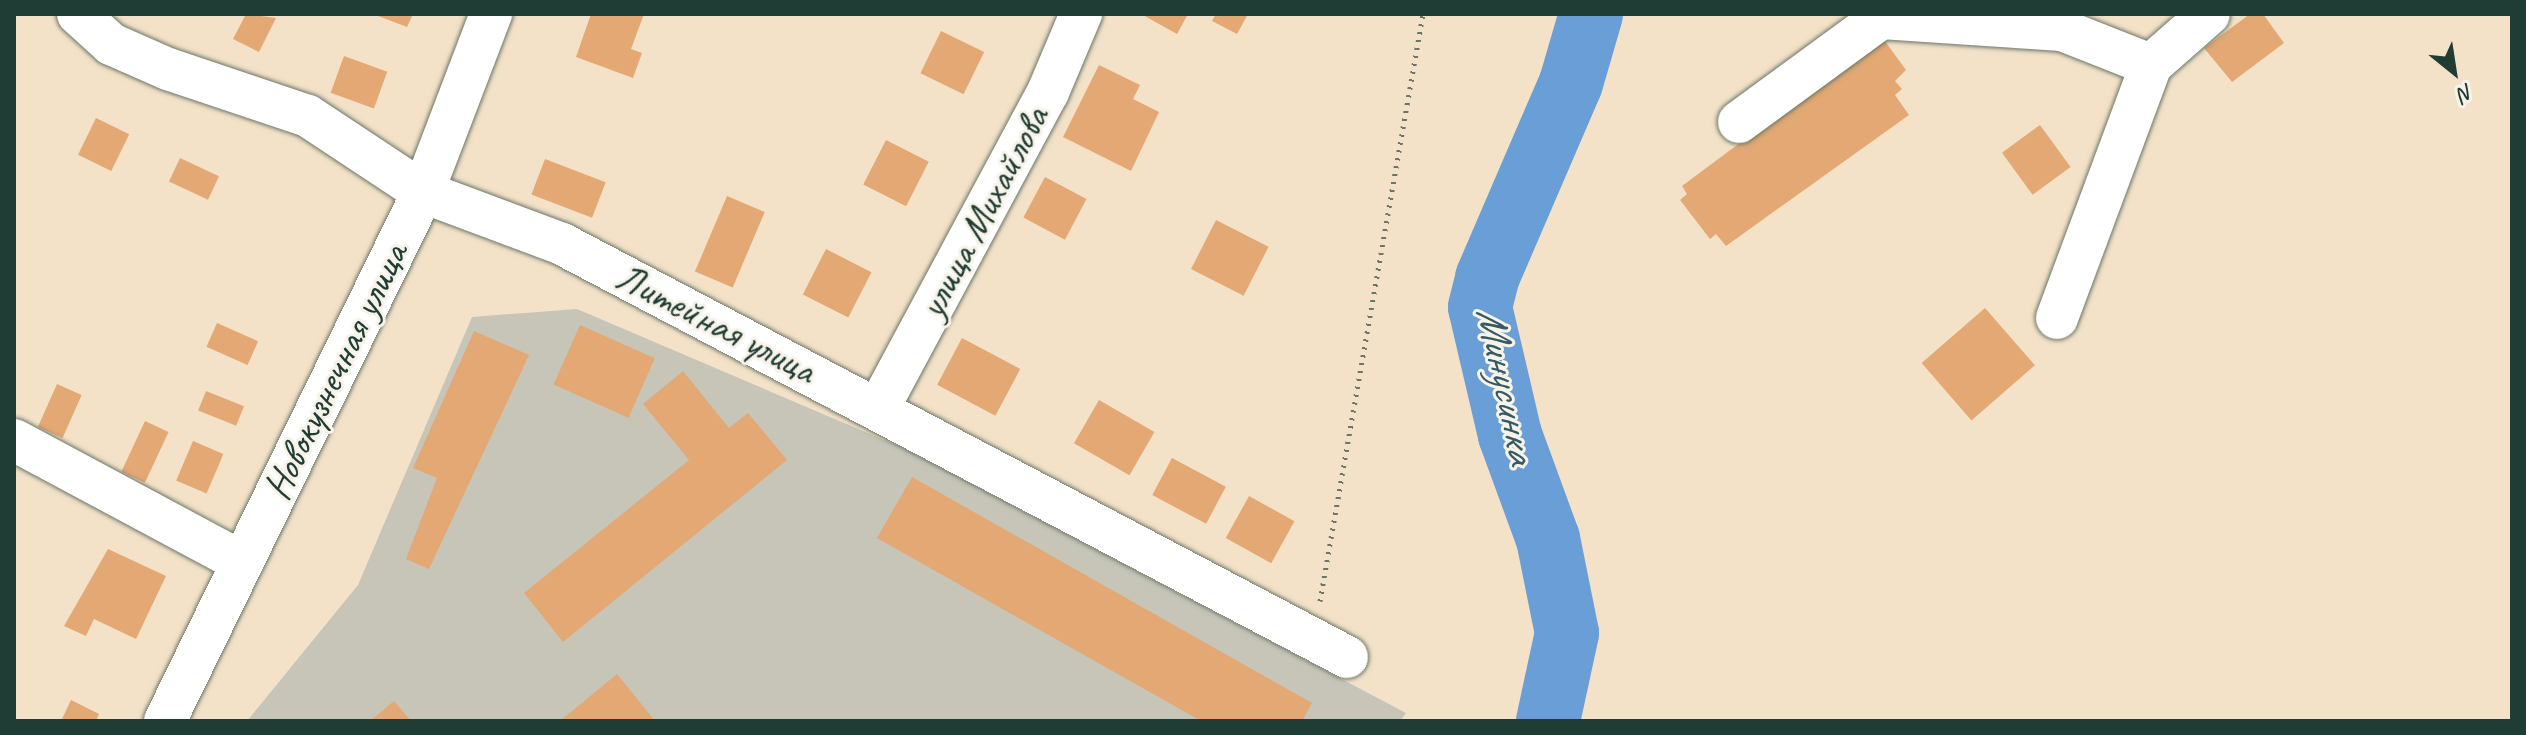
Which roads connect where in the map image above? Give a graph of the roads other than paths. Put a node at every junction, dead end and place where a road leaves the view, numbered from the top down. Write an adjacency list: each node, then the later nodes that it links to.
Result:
1 (78, 14): 7 (street, Литейная улица)
2 (491, 14): 7 (street, Новокузнечная улица)
3 (1081, 14): 9 (street, улица Михайлова)
4 (2209, 14): 5 (street)
5 (2151, 65): 6 (street); 8 (street)
6 (1739, 122)
7 (423, 192): 9 (street, Литейная улица); 11 (street, Новокузнечная улица)
8 (2057, 318)
9 (879, 407): 12 (street, Литейная улица)
10 (14, 440): 11 (street)
11 (242, 562): 13 (street, Новокузнечная улица)
12 (1330, 650)
13 (165, 721)

